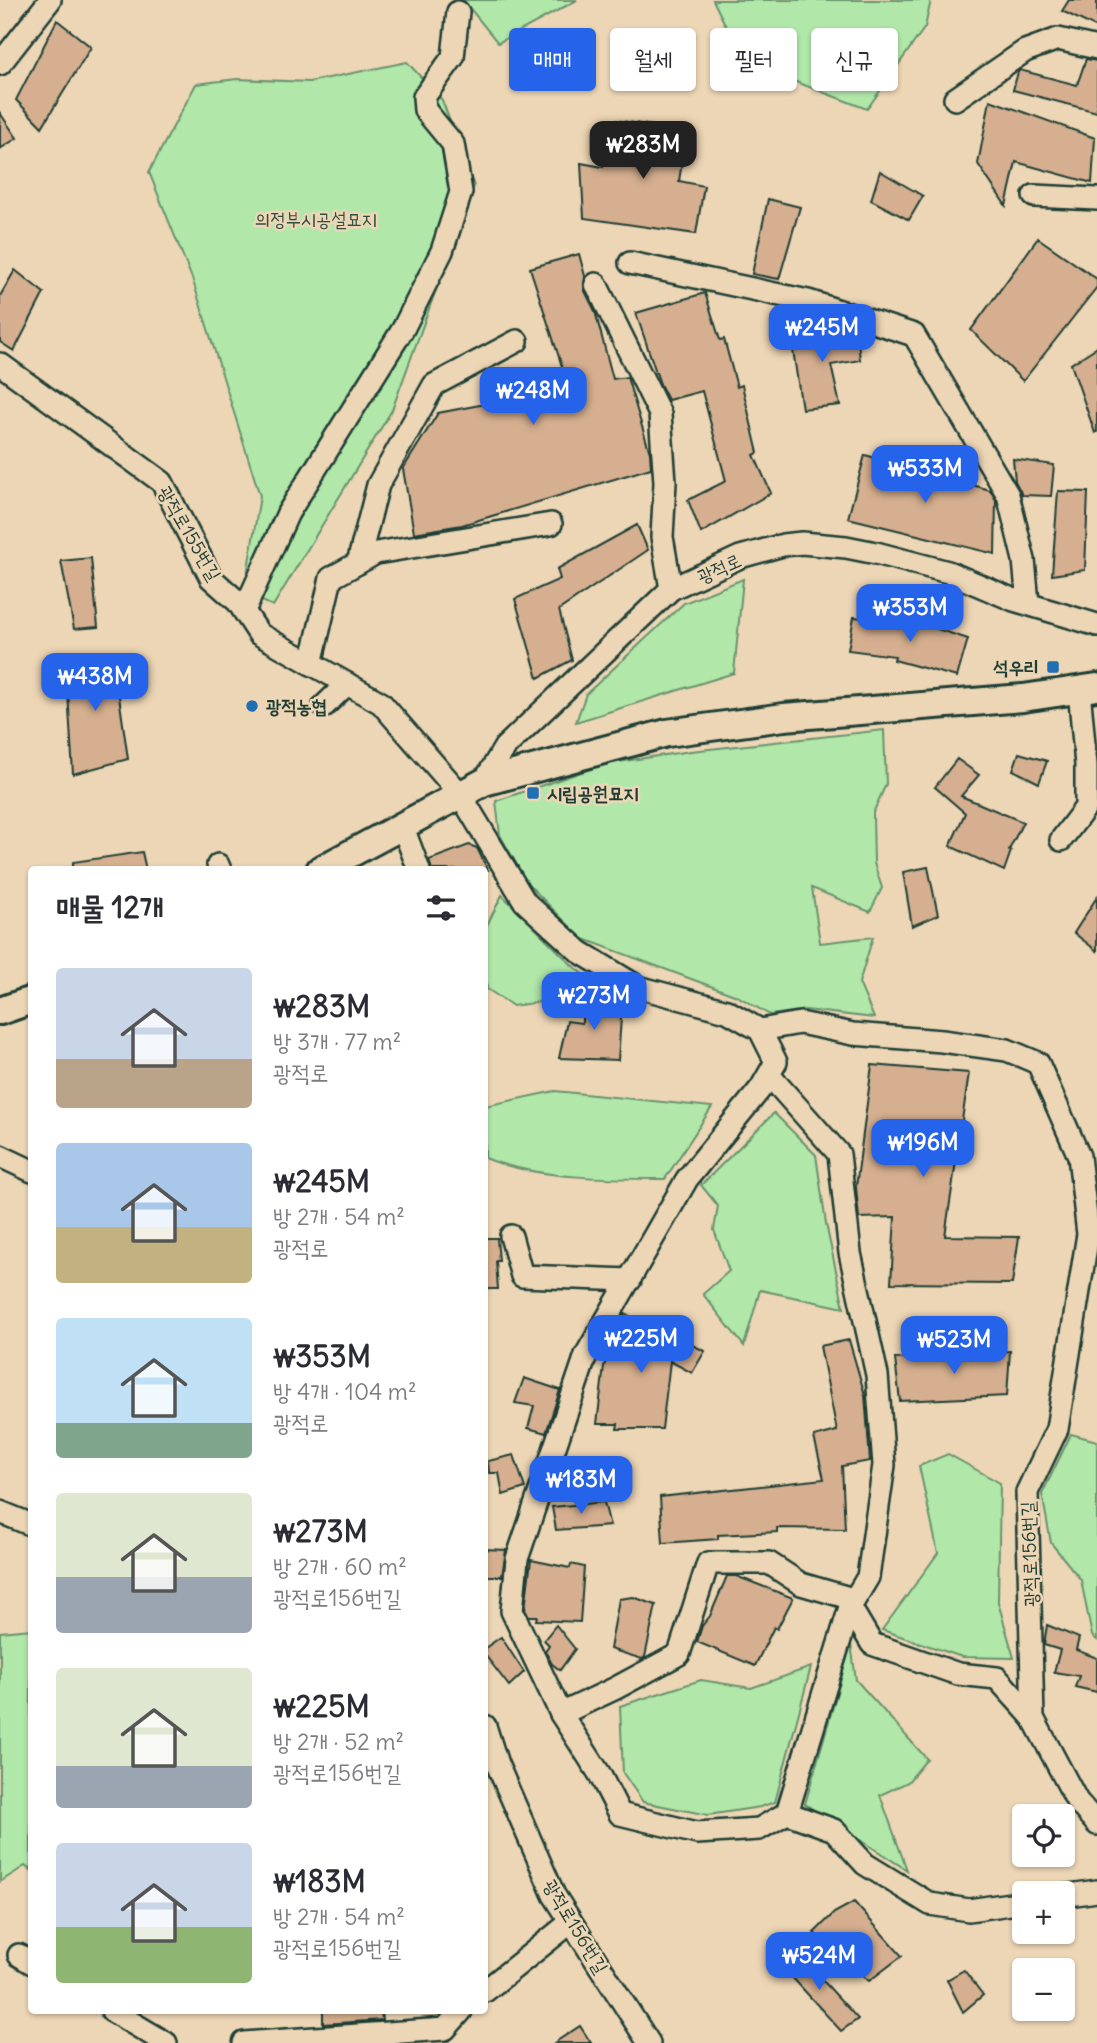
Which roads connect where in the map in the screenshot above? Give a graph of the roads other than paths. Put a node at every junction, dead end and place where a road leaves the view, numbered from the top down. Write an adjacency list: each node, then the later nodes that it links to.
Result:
1 (50, 0): 4 (street)
2 (458, 12): 16 (street)
3 (1097, 48): 5 (street)
4 (0, 64)
5 (955, 99)
6 (1034, 196): 7 (street)
7 (1097, 199)
8 (630, 263): 15 (street)
9 (596, 284): 14 (street)
10 (517, 341): 13 (street)
11 (0, 364): 16 (street, 광적로155번길)
12 (551, 524): 13 (street)
13 (358, 563): 18 (street)
14 (671, 589): 15 (street, 광적로); 22 (street, 광적로)
15 (1028, 603): 17 (street, 광적로)
16 (244, 611): 18 (street, 광적로155번길)
17 (1097, 625)
18 (311, 664): 19 (street, 광적로155번길)
19 (347, 684): 21 (street); 23 (street, 광적로155번길)
20 (1088, 689): 22 (main road); 25 (street)
21 (324, 706)
22 (484, 782): 23 (main road)
23 (460, 794): 24 (main road); 30 (street)
24 (402, 825): 26 (main road); 27 (street)
25 (1061, 840)
26 (327, 866)
27 (417, 866)
28 (28, 1001): 29 (main road)
29 (0, 1011)
30 (760, 1030): 31 (street); 36 (street, 광적로156번길)
31 (769, 1075): 35 (street); 39 (street)
32 (0, 1156): 33 (street)
33 (28, 1169)
34 (510, 1236): 35 (street)
35 (630, 1280): 42 (street)
36 (1089, 1282): 40 (street, 광적로156번길)
37 (0, 1512): 38 (street)
38 (28, 1523)
39 (852, 1603): 41 (street); 42 (street); 45 (street)
40 (1032, 1675): 41 (street); 43 (street, 광적로156번길)
41 (997, 1678): 43 (street)
42 (561, 1714): 45 (street)
43 (1033, 1718): 46 (street, 광적로156번길)
44 (488, 1736): 50 (street, 광적로156번길)
45 (787, 1813): 49 (street)
46 (1097, 1824)
47 (1097, 1891): 48 (street)
48 (1075, 1894)
49 (1012, 1904)
50 (571, 1922): 51 (street); 58 (street, 광적로156번길)
51 (488, 1988)
52 (117, 2014): 56 (street)
53 (433, 2014): 55 (street)
54 (459, 2014): 55 (street)
55 (444, 2036): 57 (street)
56 (166, 2043)
57 (244, 2043)
58 (649, 2043)

